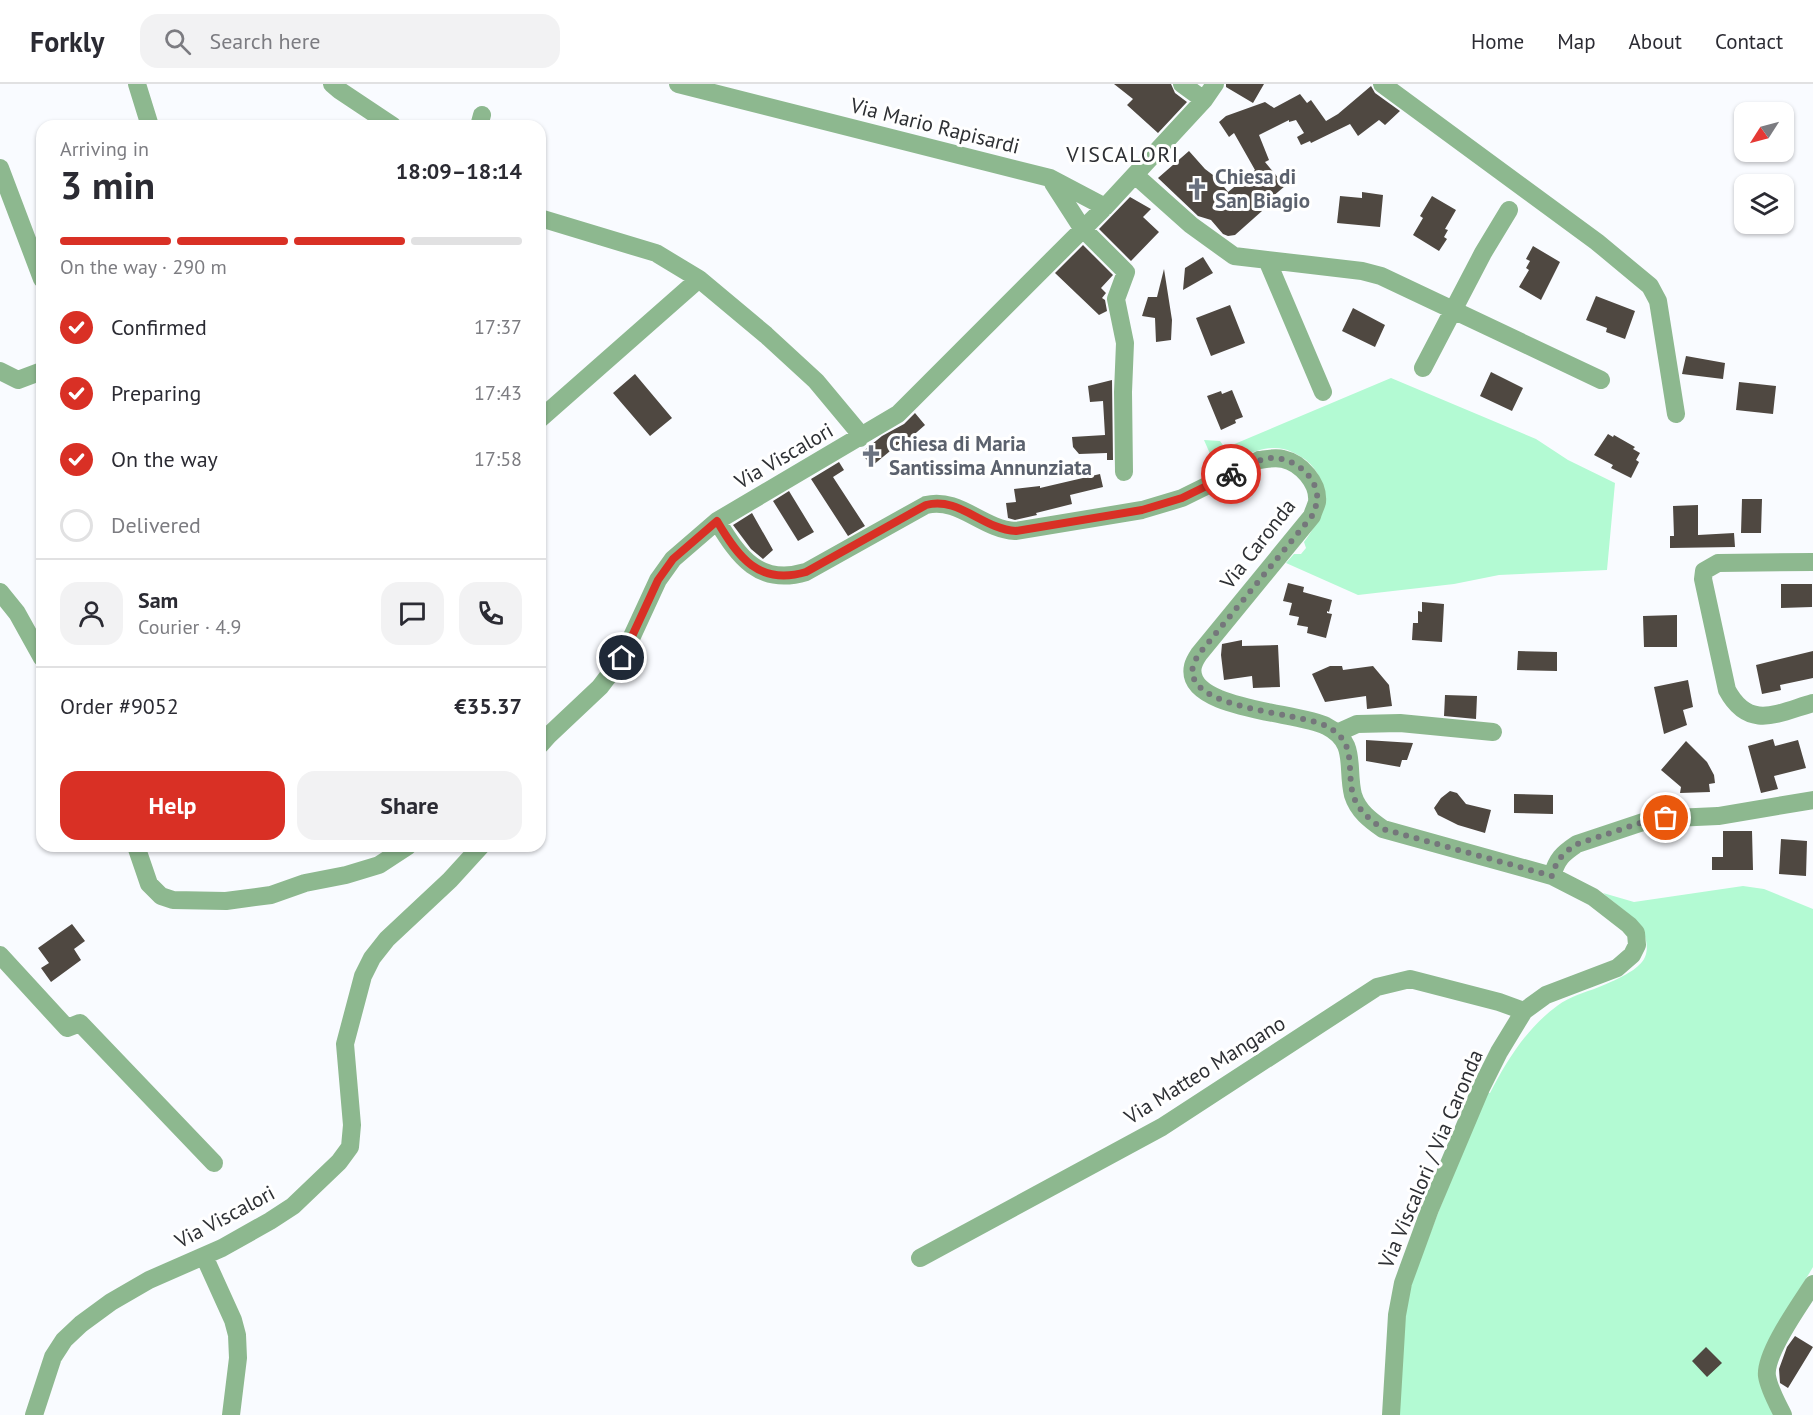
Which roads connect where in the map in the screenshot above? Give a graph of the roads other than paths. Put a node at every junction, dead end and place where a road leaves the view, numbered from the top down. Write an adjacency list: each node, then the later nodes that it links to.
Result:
1 (137, 84): 8 (street)
2 (332, 84): 9 (street)
3 (678, 84): 12 (street, Via Mario Rapisardi)
4 (1182, 84): 7 (street)
5 (1215, 84): 7 (street, Via Viscalori)
6 (1382, 84): 27 (street)
7 (1204, 100): 11 (street, Via Viscalori)
8 (148, 120)
9 (384, 120)
10 (0, 168): 18 (street)
11 (1135, 175): 13 (street, Via Viscalori); 17 (street)
12 (1050, 178): 13 (street, Via Mario Rapisardi); 16 (street)
13 (1105, 207): 16 (street, Via Viscalori)
14 (1509, 210): 20 (street)
15 (546, 220): 19 (street)
16 (1082, 228): 28 (street, Via Viscalori); 29 (street)
17 (1267, 260): 20 (street); 25 (street)
18 (36, 263)
19 (699, 279): 26 (street); 28 (street)
20 (1454, 311): 21 (street); 24 (street)
21 (1423, 368)
22 (0, 371): 23 (street)
23 (36, 373)
24 (1601, 380)
25 (1323, 392)
26 (546, 414)
27 (1676, 414)
28 (860, 438): 30 (street, Via Viscalori)
29 (1124, 472)
30 (717, 521): 36 (street, Via Caronda); 37 (street, Via Viscalori)
31 (1813, 562): 34 (street)
32 (0, 592): 33 (street)
33 (36, 648)
34 (1813, 703)
35 (1493, 732): 36 (street)
36 (1337, 733): 42 (street)
37 (546, 738)
38 (1813, 800): 42 (street)
39 (138, 852): 40 (street)
40 (399, 852)
41 (476, 852): 46 (street, Via Viscalori)
42 (1552, 876): 44 (street, Via Viscalori / Via Caronda)
43 (0, 955): 45 (street)
44 (1524, 1011): 47 (street, Via Matteo Mangano); 51 (street, Via Viscalori / Via Caronda)
45 (214, 1163)
46 (204, 1256): 49 (street, Via Viscalori); 50 (street)
47 (920, 1258)
48 (1813, 1284): 52 (street)
49 (34, 1415)
50 (231, 1415)
51 (1390, 1415)
52 (1783, 1415)

